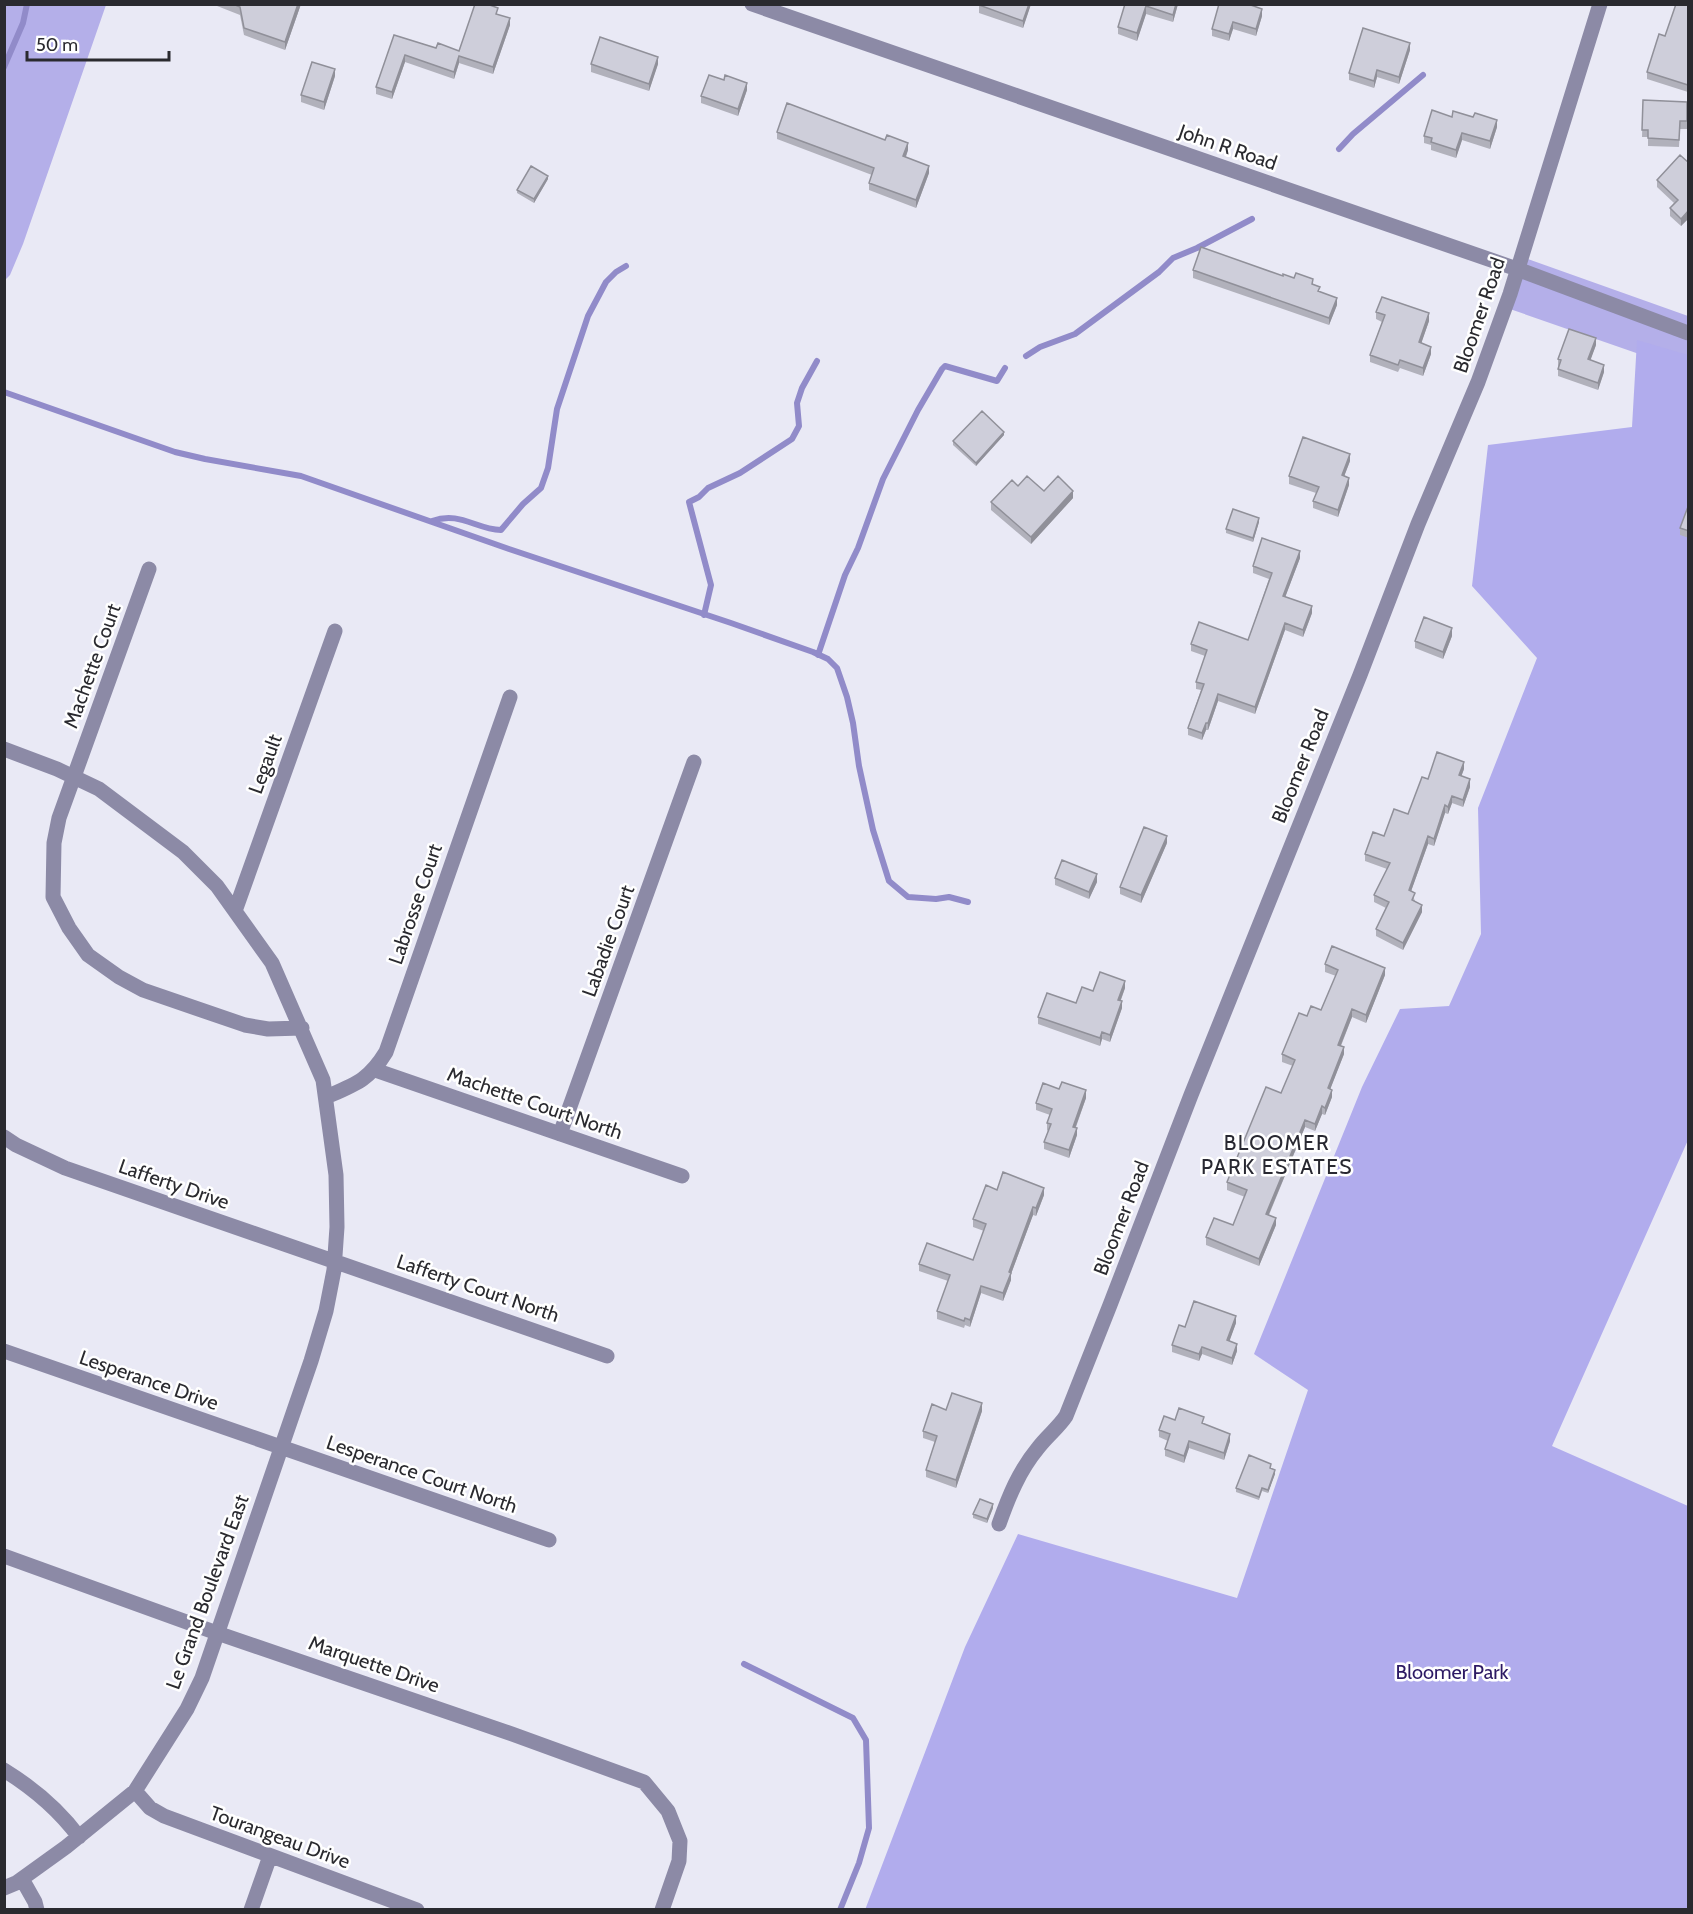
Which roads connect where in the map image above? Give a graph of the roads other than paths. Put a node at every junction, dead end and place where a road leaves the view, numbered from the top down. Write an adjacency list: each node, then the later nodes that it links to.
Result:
1 (752, 4): 3 (street, John R Road)
2 (1600, 4): 3 (street, Bloomer Road)
3 (1517, 269): 4 (street, John R Road); 22 (street, Bloomer Road)
4 (1689, 333)
5 (149, 569): 10 (street, Machette Court)
6 (335, 631): 11 (street, Legault)
7 (510, 697): 13 (street, Labrosse Court)
8 (4, 749): 10 (street, Le Grand Boulevard East)
9 (694, 762): 15 (street, Labadie Court)
10 (75, 778): 11 (street, Le Grand Boulevard East); 12 (street, Machette Court)
11 (235, 910): 12 (street, Le Grand Boulevard East)
12 (302, 1028): 14 (street, Le Grand Boulevard East)
13 (375, 1070): 14 (street, Labrosse Court); 15 (street, Machette Court North)
14 (326, 1097): 18 (street, Le Grand Boulevard East)
15 (560, 1134): 17 (street, Machette Court North)
16 (4, 1137): 18 (street, Lafferty Drive)
17 (682, 1176)
18 (334, 1260): 20 (street, Lafferty Court North); 21 (street, Le Grand Boulevard East)
19 (4, 1351): 21 (street, Lesperance Drive)
20 (607, 1356)
21 (280, 1448): 23 (street, Lesperance Court North); 25 (street, Le Grand Boulevard East)
22 (999, 1524)
23 (549, 1540)
24 (4, 1556): 25 (street, Marquette Drive)
25 (217, 1633): 27 (street, Le Grand Boulevard East); 35 (street, Marquette Drive)
26 (4, 1770): 28 (street)
27 (135, 1791): 28 (street, Le Grand Boulevard East); 29 (street, Tourangeau Drive)
28 (79, 1837): 30 (street, Le Grand Boulevard East)
29 (270, 1856): 33 (street); 34 (street, Tourangeau Drive)
30 (22, 1879): 31 (street, Le Grand Boulevard East); 32 (street)
31 (4, 1888)
32 (37, 1910)
33 (252, 1910)
34 (417, 1910)
35 (662, 1910)

